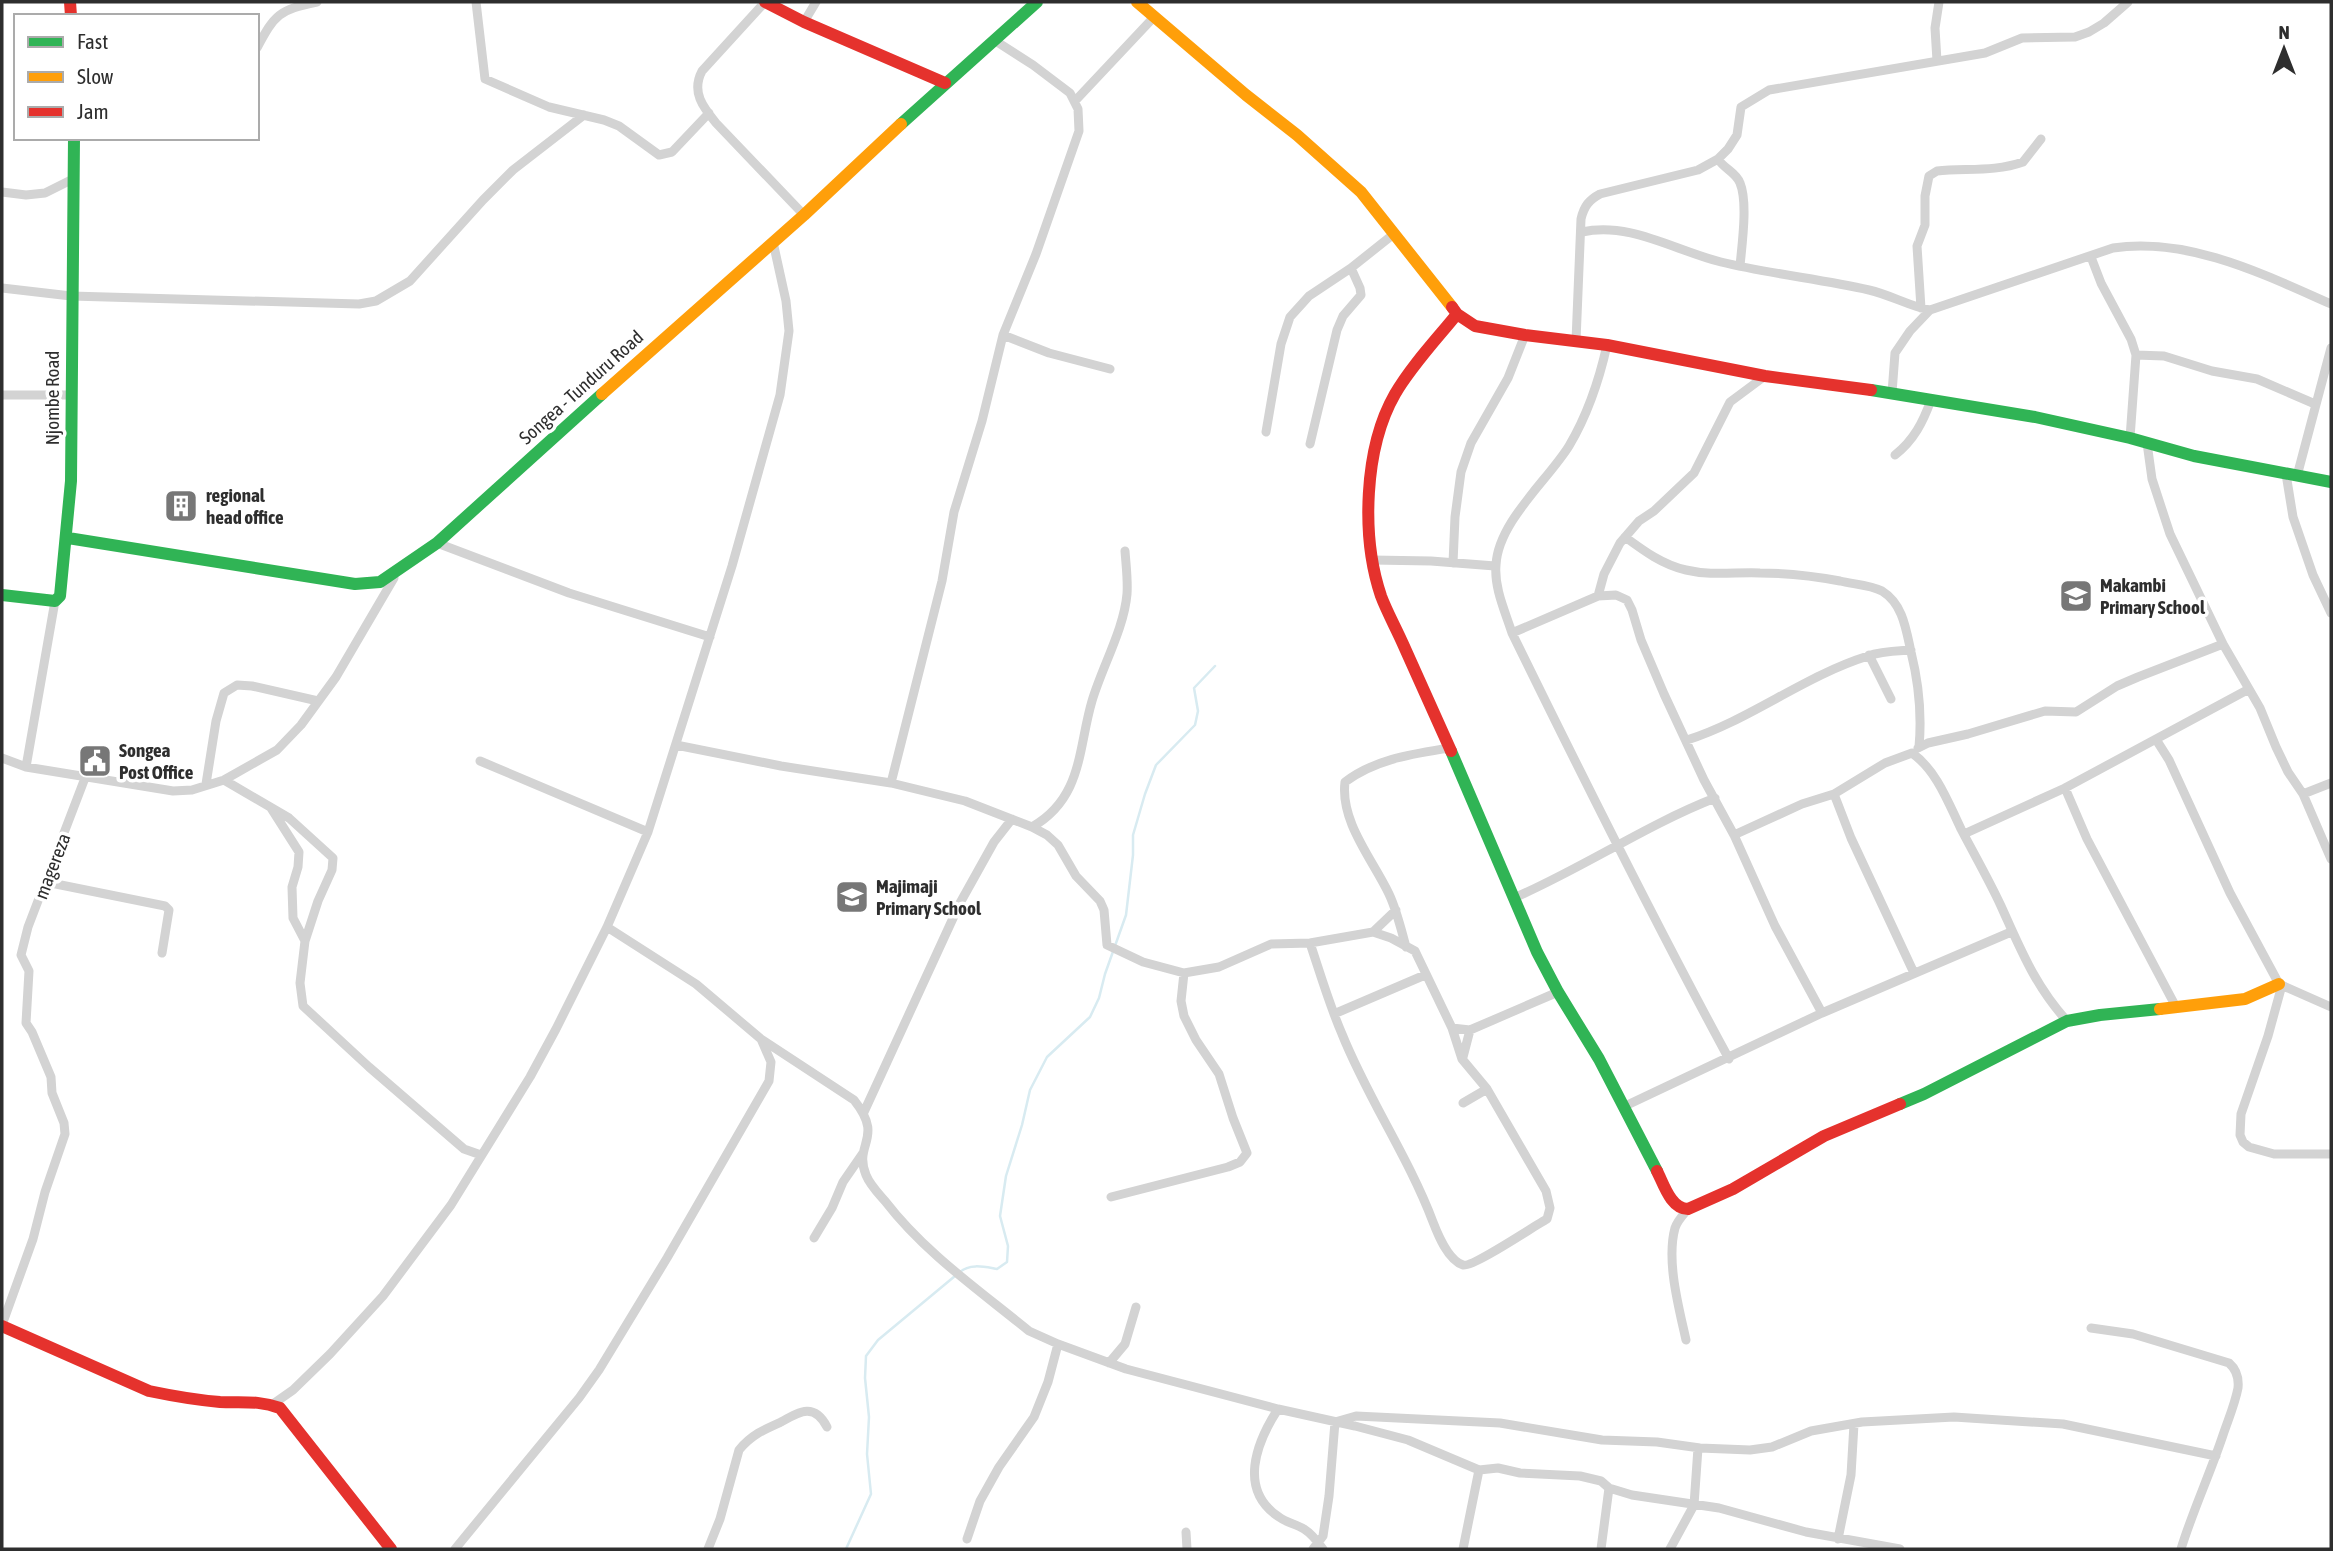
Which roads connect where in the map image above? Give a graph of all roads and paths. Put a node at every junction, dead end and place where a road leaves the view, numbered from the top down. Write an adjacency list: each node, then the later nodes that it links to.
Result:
1 (317, 2): 12 (street)
2 (476, 2): 17 (street)
3 (765, 2): 10 (main road); 16 (street)
4 (816, 2): 10 (street)
5 (1037, 2): 11 (main road, Songea - Tunduru Road)
6 (1137, 2): 9 (main road)
7 (1939, 2): 13 (street)
8 (2128, 2): 13 (street)
9 (1154, 17): 15 (street); 25 (main road)
10 (804, 22): 14 (main road)
11 (994, 40): 14 (main road, Songea - Tunduru Road); 15 (street)
12 (259, 45)
13 (1937, 61): 20 (street)
14 (945, 83): 23 (main road, Songea - Tunduru Road)
15 (1075, 101): 36 (street)
16 (709, 113): 17 (street); 23 (street)
17 (584, 115): 31 (street)
18 (2041, 139): 33 (street)
19 (74, 140): 21 (main road, Njombe Road)
20 (1718, 159): 24 (street); 28 (street)
21 (73, 179): 22 (street); 31 (main road, Njombe Road)
22 (2, 192)
23 (804, 215): 26 (main road, Songea - Tunduru Road)
24 (1582, 232): 28 (street); 38 (street)
25 (1395, 233): 29 (street); 34 (main road)
26 (774, 242): 58 (main road, Songea - Tunduru Road); 69 (street)
27 (2091, 257): 32 (street); 33 (street); 41 (street)
28 (1740, 265): 33 (street)
29 (1350, 268): 49 (street); 52 (street)
30 (2, 288): 31 (street)
31 (71, 296): 46 (main road, Njombe Road)
32 (2331, 304): 35 (street)
33 (1925, 309): 44 (street)
34 (1457, 314): 37 (main road); 60 (main road)
35 (2331, 317)
36 (1003, 335): 42 (street); 86 (street)
37 (1525, 335): 38 (main road); 61 (street)
38 (1576, 341): 39 (main road)
39 (1607, 345): 43 (main road); 62 (street)
40 (2331, 348): 48 (street)
41 (2136, 355): 48 (street); 50 (street)
42 (1110, 369)
43 (1765, 376): 44 (main road); 56 (street)
44 (1892, 393): 47 (main road)
45 (2, 395): 46 (street)
46 (72, 395): 57 (main road, Njombe Road)
47 (1931, 400): 50 (main road); 53 (street)
48 (2315, 404): 54 (street)
49 (1266, 432)
50 (2130, 438): 51 (main road)
51 (2147, 443): 54 (main road); 70 (street)
52 (1310, 444)
53 (1895, 455)
54 (2291, 475): 55 (main road); 67 (street)
55 (2331, 482)
56 (1625, 537): 65 (street); 71 (street)
57 (68, 538): 63 (main road, Songea - Tunduru Road); 66 (main road, Njombe Road)
58 (437, 543): 63 (main road, Songea - Tunduru Road); 69 (street)
59 (1125, 551): 95 (street)
60 (1372, 560): 61 (street); 79 (main road)
61 (1453, 563): 62 (street)
62 (1496, 566): 68 (street)
63 (399, 570): 75 (street)
64 (2, 595): 66 (main road)
65 (1598, 596): 68 (street); 76 (street)
66 (55, 601): 83 (street)
67 (2331, 613)
68 (1512, 633): 99 (street)
69 (710, 638): 78 (street)
70 (2223, 644): 73 (street); 80 (street)
71 (1911, 650): 72 (street); 80 (street)
72 (1869, 655): 74 (street); 76 (street)
73 (2249, 689): 77 (street); 91 (street)
74 (1891, 699)
75 (318, 701): 85 (street); 88 (street)
76 (1687, 740): 92 (street)
77 (2157, 741): 89 (street); 114 (street)
78 (676, 745): 86 (street); 96 (street)
79 (1449, 748): 102 (main road); 103 (street)
80 (1916, 750): 90 (street); 97 (street)
81 (2, 758): 83 (street)
82 (480, 761): 96 (street)
83 (26, 767): 84 (street)
84 (85, 778): 88 (street); 101 (street, magereza)
85 (224, 780): 88 (street); 93 (street)
86 (891, 783): 94 (street)
87 (2331, 783): 91 (street)
88 (206, 784)
89 (2065, 788): 97 (street); 116 (street)
90 (1833, 794): 98 (street); 111 (street)
91 (2303, 794): 100 (street)
92 (1716, 798): 98 (street); 99 (street)
93 (270, 807): 107 (street); 107 (street)
94 (1013, 819): 95 (street); 129 (street)
95 (1032, 827): 112 (street)
96 (648, 832): 104 (street)
97 (1964, 834): 106 (street)
98 (1734, 835): 118 (street)
99 (1619, 846): 102 (street); 125 (street)
100 (2331, 859)
101 (47, 882): 110 (street); 137 (street, magereza)
102 (1514, 898): 115 (main road)
103 (1396, 910): 105 (street); 109 (street)
104 (607, 927): 123 (street); 132 (street)
105 (1373, 932): 108 (street); 109 (street)
106 (2011, 932): 111 (street); 120 (street)
107 (305, 941): 132 (street)
108 (1310, 943): 112 (street); 119 (street)
109 (1406, 947): 113 (street)
110 (162, 953)
111 (1914, 972): 118 (street)
112 (1184, 973): 133 (street)
113 (1425, 975): 119 (street); 121 (street)
114 (2280, 984): 116 (main road); 117 (street); 131 (street)
115 (1558, 992): 122 (street); 128 (main road)
116 (2176, 1007): 120 (main road)
117 (2331, 1007)
118 (1822, 1013): 125 (street)
119 (1334, 1014): 126 (street)
120 (2067, 1021): 134 (main road)
121 (1452, 1028): 122 (street); 124 (street)
122 (1470, 1030): 124 (street)
123 (761, 1039): 129 (street); 157 (street)
124 (1462, 1059): 126 (street)
125 (1729, 1059): 128 (street)
126 (1487, 1089): 127 (street)
127 (1463, 1103)
128 (1623, 1107): 134 (main road)
129 (864, 1112): 130 (street)
130 (863, 1151): 135 (street); 140 (street)
131 (2331, 1154)
132 (481, 1156): 142 (street)
133 (1111, 1197)
134 (1688, 1209): 139 (street)
135 (814, 1238)
136 (1136, 1307): 141 (street)
137 (2, 1325): 142 (main road)
138 (2091, 1328): 148 (street)
139 (1686, 1340)
140 (1058, 1344): 141 (street); 153 (street)
141 (1109, 1363): 143 (street)
142 (273, 1404): 156 (main road)
143 (1278, 1409): 144 (street); 155 (street)
144 (1335, 1422): 147 (street); 149 (street); 155 (street)
145 (1854, 1424): 147 (street); 148 (street); 154 (street)
146 (827, 1427): 158 (street)
147 (1698, 1448): 151 (street)
148 (2216, 1456): 164 (street)
149 (1479, 1470): 150 (street); 160 (street)
150 (1609, 1488): 151 (street); 161 (street)
151 (1694, 1505): 154 (street); 162 (street)
152 (1186, 1532): 159 (street)
153 (967, 1539)
154 (1842, 1543): 163 (street)
155 (1318, 1547)
156 (391, 1549)
157 (454, 1549)
158 (708, 1549)
159 (1187, 1549)
160 (1463, 1549)
161 (1601, 1549)
162 (1670, 1549)
163 (1900, 1549)
164 (2181, 1549)

